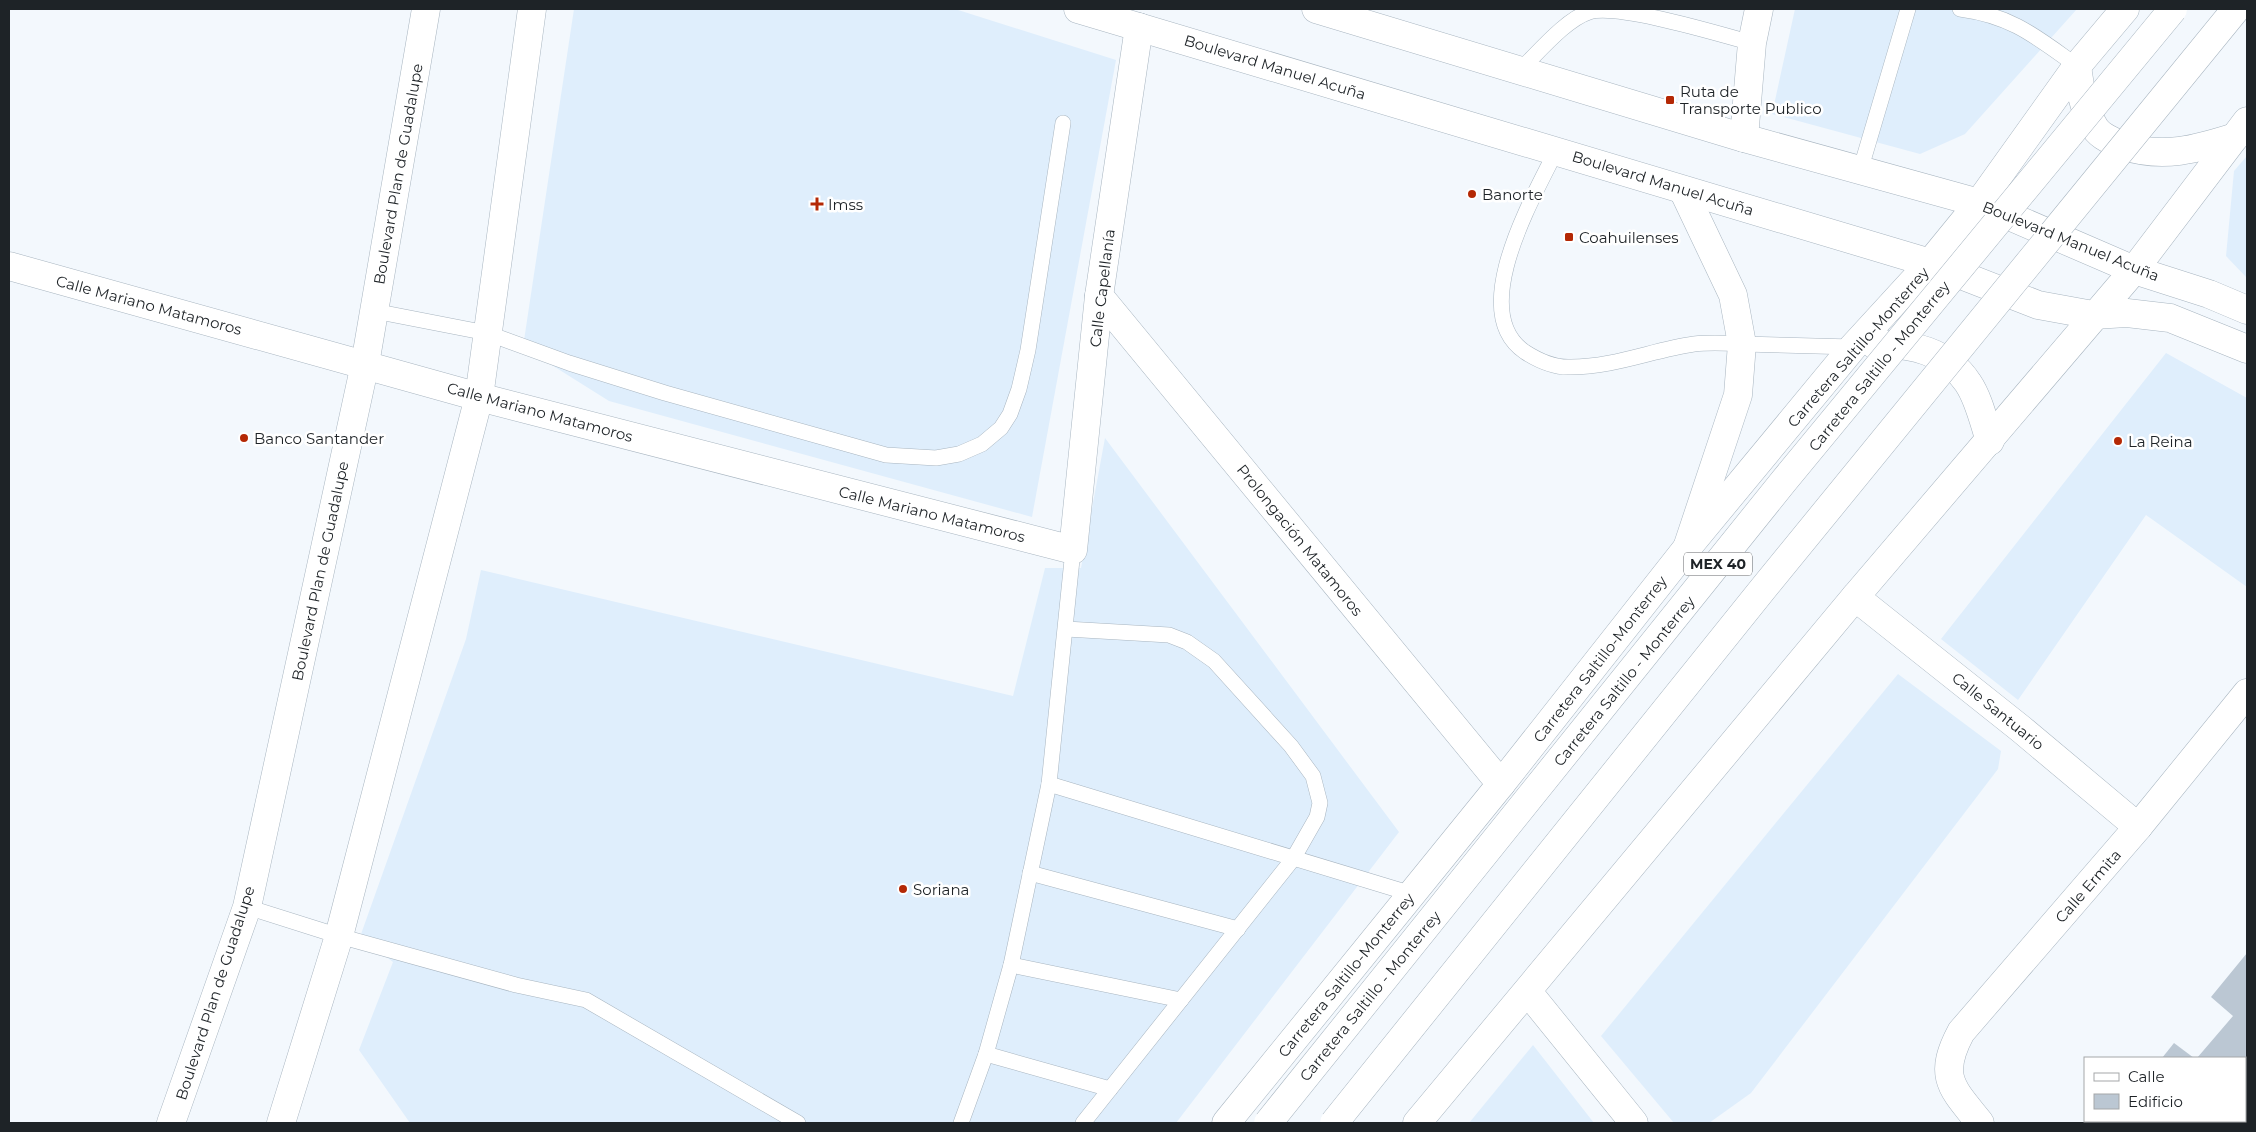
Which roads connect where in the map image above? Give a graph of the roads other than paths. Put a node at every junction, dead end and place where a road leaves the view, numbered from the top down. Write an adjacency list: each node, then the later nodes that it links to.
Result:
1 (426, 9): 27 (main road, Boulevard Plan de Guadalupe)
2 (532, 9): 29 (main road)
3 (1078, 9): 11 (main road, Boulevard Manuel Acuña)
4 (1316, 9): 14 (main road, Boulevard Manuel Acuña)
5 (1760, 9): 12 (main road)
6 (1908, 9): 19 (lane)
7 (1960, 9): 13 (lane)
8 (2125, 9): 13 (main road, Carretera Saltillo-Monterrey)
9 (2174, 9): 61 (main road, Carretera Saltillo - Monterrey / MEX 40, bridge)
10 (2236, 9): 62 (main road, MEX 40, bridge)
11 (1139, 27): 18 (main road, Boulevard Manuel Acuña); 25 (main road, Calle Capellanía)
12 (1752, 43): 14 (lane); 17 (main road)
13 (2077, 66): 16 (main road); 21 (main road, Carretera Saltillo-Monterrey)
14 (1520, 71): 17 (main road, Boulevard Manuel Acuña)
15 (1063, 123): 29 (lane)
16 (2241, 129): 24 (main road)
17 (1744, 138): 19 (main road, Boulevard Manuel Acuña)
18 (1556, 151): 20 (main road, Boulevard Manuel Acuña); 30 (lane)
19 (1860, 170): 21 (main road, Boulevard Manuel Acuña)
20 (1683, 190): 22 (main road, Boulevard Manuel Acuña); 30 (main road)
21 (1979, 203): 22 (main road, Carretera Saltillo-Monterrey); 24 (main road, Boulevard Manuel Acuña)
22 (1930, 262): 28 (main road, Boulevard Manuel Acuña); 31 (main road, Carretera Saltillo-Monterrey)
23 (9, 266): 33 (main road, Calle Mariano Matamoros)
24 (2134, 270): 26 (main road, Boulevard Manuel Acuña); 28 (main road)
25 (1099, 296): 37 (main road, Calle Capellanía); 42 (main road, Prolongación Matamoros)
26 (2247, 310)
27 (374, 311): 29 (lane); 33 (main road, Boulevard Plan de Guadalupe)
28 (2093, 315): 32 (main road, Boulevard Manuel Acuña); 35 (main road)
29 (488, 333): 34 (main road)
30 (1742, 344): 31 (lane); 36 (main road)
31 (1853, 348): 35 (main road); 36 (main road, Carretera Saltillo-Monterrey)
32 (2247, 349)
33 (365, 364): 34 (main road, Calle Mariano Matamoros); 47 (main road, Boulevard Plan de Guadalupe)
34 (479, 397): 37 (main road, Calle Mariano Matamoros); 49 (main road)
35 (1990, 441): 38 (main road)
36 (1688, 548): 42 (main road, Carretera Saltillo-Monterrey)
37 (1073, 550): 39 (lane)
38 (1856, 596): 43 (main road, Calle Santuario); 51 (main road)
39 (1066, 629): 41 (lane); 44 (lane)
40 (2247, 693): 43 (main road, Calle Ermita)
41 (1050, 784): 44 (lane); 45 (lane)
42 (1501, 784): 46 (main road, Carretera Saltillo-Monterrey)
43 (2138, 828): 65 (main road, Calle Ermita)
44 (1294, 858): 46 (lane); 48 (lane)
45 (1030, 873): 48 (lane); 50 (lane)
46 (1412, 894): 60 (main road, Carretera Saltillo-Monterrey)
47 (247, 907): 49 (lane); 55 (main road, Boulevard Plan de Guadalupe)
48 (1238, 929): 52 (lane)
49 (339, 936): 56 (main road); 57 (lane)
50 (1011, 965): 52 (lane); 53 (lane)
51 (1528, 992): 63 (main road); 64 (main road)
52 (1181, 1000): 54 (lane)
53 (986, 1054): 54 (lane); 58 (lane)
54 (1110, 1089): 59 (lane)
55 (171, 1123)
56 (281, 1123)
57 (798, 1123)
58 (961, 1123)
59 (1083, 1123)
60 (1226, 1123)
61 (1268, 1123)
62 (1334, 1123)
63 (1418, 1123)
64 (1634, 1123)
65 (1980, 1123)

